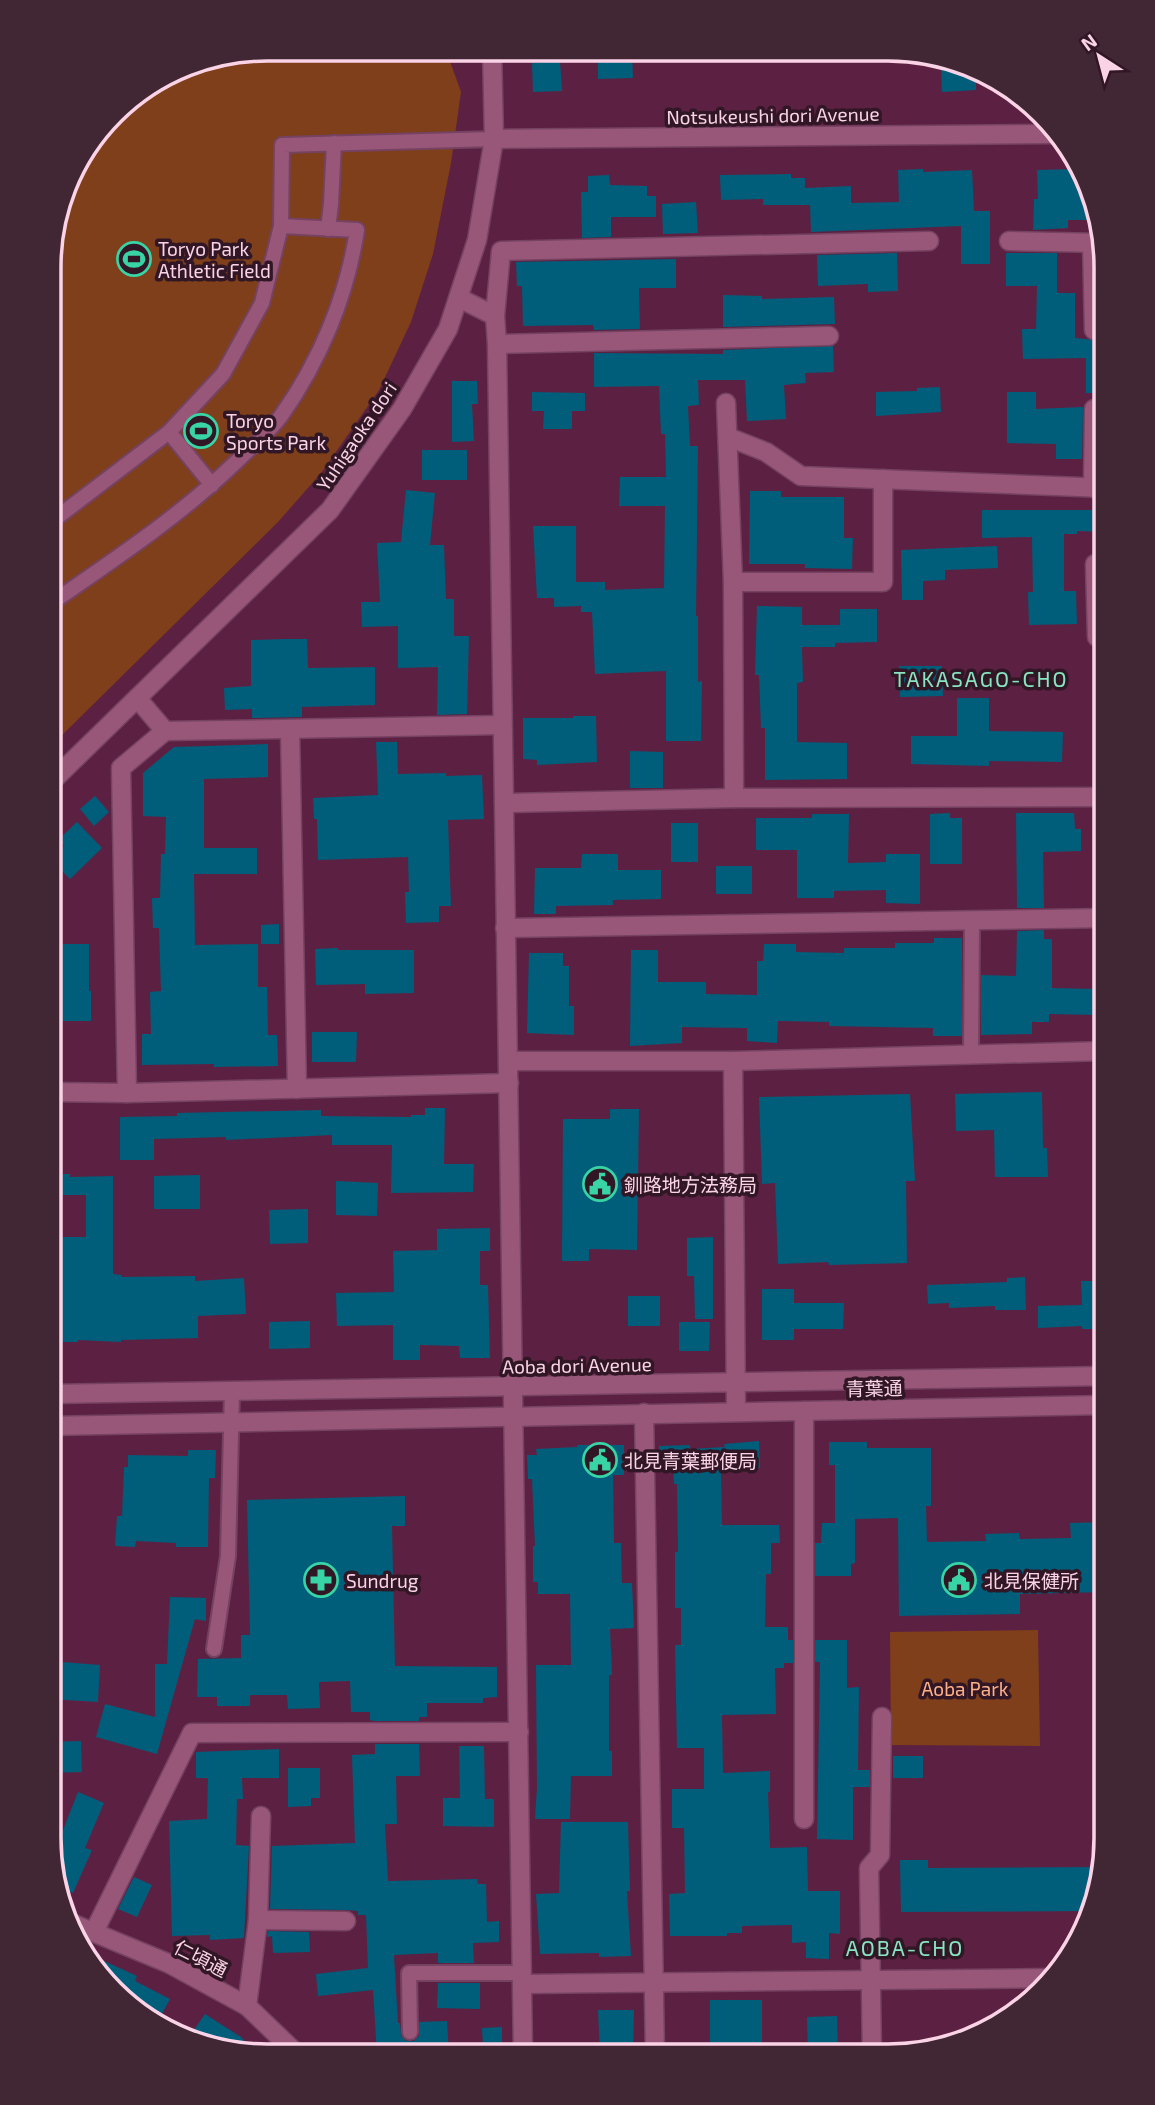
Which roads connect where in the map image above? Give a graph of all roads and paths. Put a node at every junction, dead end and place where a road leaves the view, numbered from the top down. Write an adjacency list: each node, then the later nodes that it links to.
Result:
1 (492, 61): 3 (street, Yuhigaoka dori)
2 (1045, 134): 3 (street, Notsukeushi dori Avenue)
3 (494, 139): 4 (lane); 10 (street, Yuhigaoka dori)
4 (334, 144): 5 (lane); 6 (lane)
5 (281, 226): 6 (lane); 15 (lane)
6 (328, 229): 18 (lane)
7 (929, 240): 11 (street)
8 (1009, 241): 9 (street)
9 (1092, 243)
10 (459, 298): 11 (street); 23 (street, Yuhigaoka dori)
11 (495, 316): 13 (street)
12 (829, 336): 13 (street)
13 (497, 344): 24 (street)
14 (726, 403): 16 (street)
15 (169, 432): 18 (lane); 20 (lane)
16 (729, 438): 17 (street); 21 (street)
17 (883, 479): 19 (street); 21 (street)
18 (212, 485): 22 (lane)
19 (1094, 488)
20 (61, 514)
21 (733, 582): 29 (street)
22 (61, 596)
23 (137, 698): 26 (street); 27 (street, Yuhigaoka dori)
24 (502, 725): 25 (street); 30 (street)
25 (290, 729): 26 (street); 39 (street)
26 (165, 731): 41 (street)
27 (61, 772)
28 (1094, 797): 29 (street)
29 (734, 798): 30 (street)
30 (504, 803): 33 (street)
31 (1094, 918): 32 (street)
32 (972, 921): 33 (street); 35 (lane)
33 (505, 928): 36 (street)
34 (1094, 1051): 35 (street)
35 (971, 1055): 37 (street)
36 (508, 1061): 37 (street); 38 (street)
37 (733, 1061): 43 (street)
38 (509, 1083): 39 (street); 44 (street)
39 (297, 1089): 41 (street)
40 (61, 1092): 41 (street)
41 (127, 1093)
42 (1093, 1376): 43 (street, Aoba dori Avenue)
43 (735, 1383): 44 (street, Aoba dori Avenue); 49 (street)
44 (514, 1387): 45 (street, Aoba dori Avenue); 51 (street)
45 (232, 1391): 46 (street, Aoba dori Avenue); 52 (lane)
46 (61, 1394)
47 (1093, 1405): 48 (street, 青葉通)
48 (804, 1410): 49 (street, 青葉通); 58 (street)
49 (736, 1411): 50 (street, 青葉通)
50 (644, 1413): 51 (street); 66 (street)
51 (515, 1416): 52 (street); 56 (street)
52 (232, 1422): 53 (street); 54 (lane)
53 (61, 1426)
54 (214, 1649)
55 (882, 1717): 64 (street)
56 (519, 1732): 62 (street); 63 (street)
57 (261, 1816): 59 (street)
58 (804, 1819)
59 (258, 1920): 60 (street); 67 (street)
60 (346, 1921)
61 (82, 1927): 62 (street, 仁頃通)
62 (94, 1932): 67 (street, 仁頃通)
63 (523, 1978): 66 (street); 68 (lane); 70 (street)
64 (871, 1978): 65 (street); 66 (street); 72 (street)
65 (1038, 1978)
66 (653, 1982): 71 (street)
67 (247, 2006): 69 (street, 仁頃通)
68 (410, 2032)
69 (287, 2044)
70 (523, 2044)
71 (655, 2044)
72 (872, 2044)

